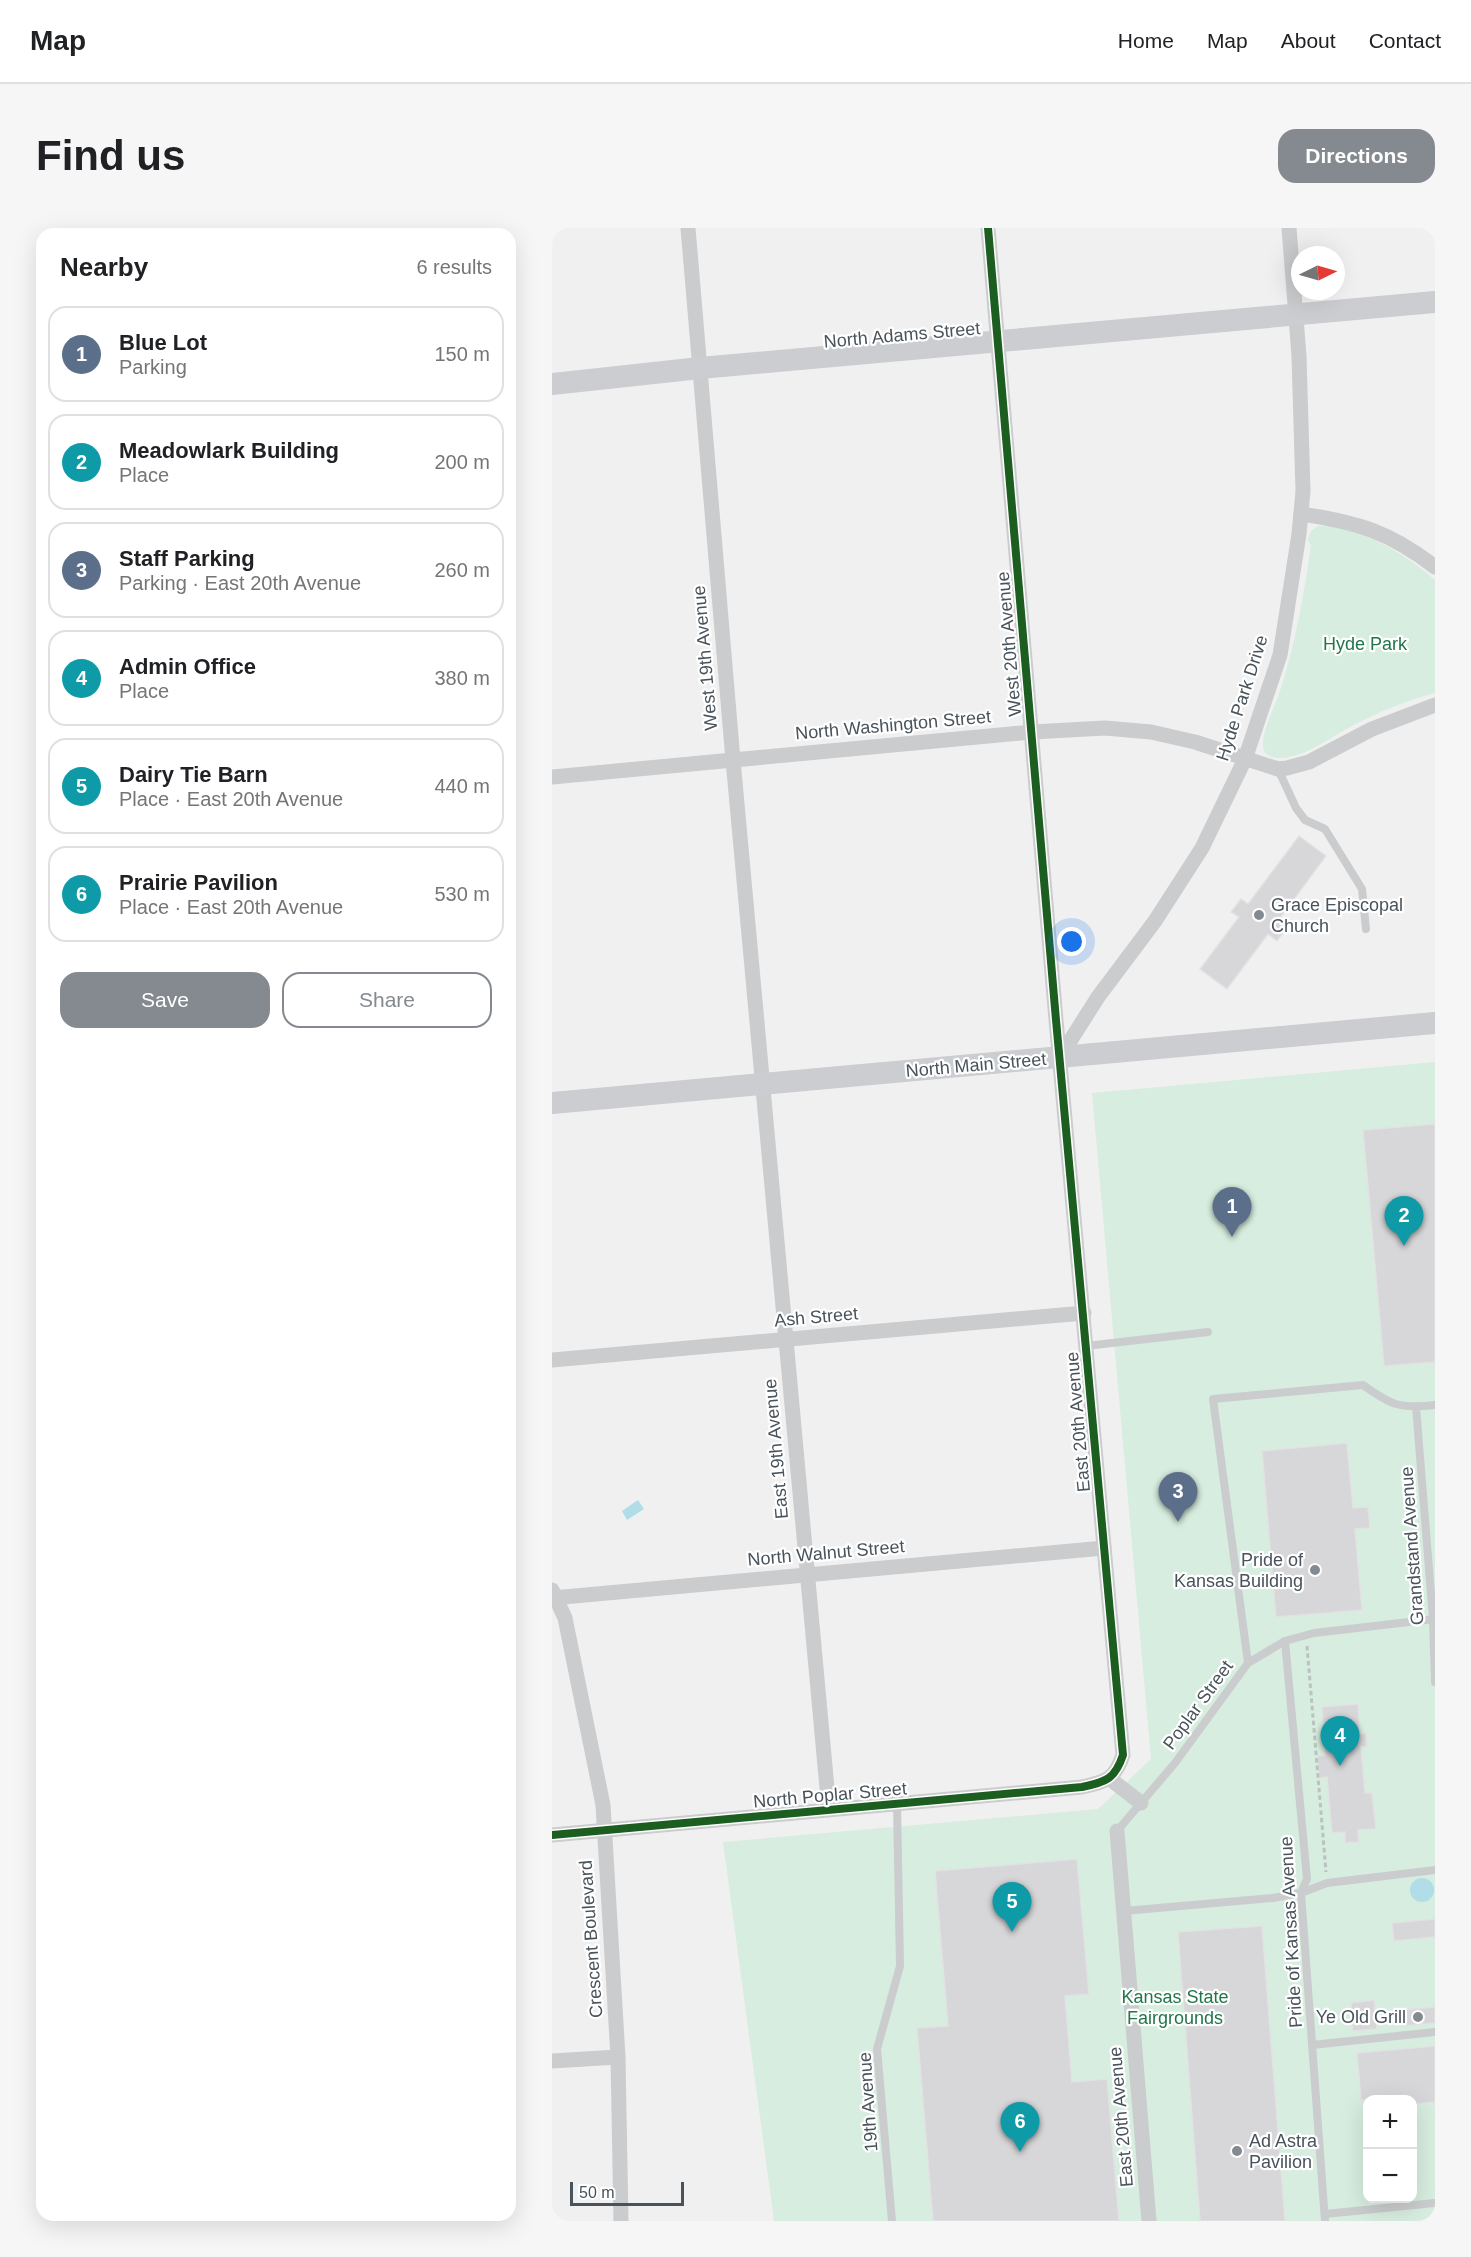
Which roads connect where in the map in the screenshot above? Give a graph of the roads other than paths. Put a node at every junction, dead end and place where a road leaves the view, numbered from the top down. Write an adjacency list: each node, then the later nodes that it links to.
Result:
1 (688, 228): 7 (street, West 19th Avenue)
2 (988, 228): 6 (street, West 20th Avenue)
3 (1288, 228): 5 (street, Hyde Park Drive)
4 (1435, 302): 5 (street, North Adams Street)
5 (1296, 314): 6 (street, North Adams Street); 9 (street, Hyde Park Drive)
6 (998, 341): 7 (street, North Adams Street); 12 (street, West 20th Avenue)
7 (700, 368): 8 (street, North Adams Street); 14 (street, West 19th Avenue)
8 (552, 384)
9 (1301, 514): 10 (street); 13 (street, Hyde Park Drive)
10 (1435, 567)
11 (1435, 705): 15 (street)
12 (1032, 732): 13 (street, North Washington Street); 14 (street, North Washington Street); 19 (street, West 20th Avenue)
13 (1245, 759): 15 (street, North Washington Street); 19 (street, Hyde Park Drive)
14 (733, 760): 16 (street, North Washington Street); 20 (street, West 19th Avenue)
15 (1278, 769): 17 (lane)
16 (552, 777)
17 (1366, 929)
18 (1435, 1023): 19 (street, North Main Street)
19 (1060, 1057): 20 (street, North Main Street); 22 (street, East 20th Avenue)
20 (763, 1084): 21 (street, North Main Street); 24 (street, East 19th Avenue)
21 (552, 1103)
22 (1084, 1312): 24 (street, Ash Street); 25 (street, East 20th Avenue)
23 (1208, 1332): 25 (lane)
24 (785, 1339): 26 (street, Ash Street); 30 (street, East 19th Avenue)
25 (1086, 1346): 29 (street, East 20th Avenue)
26 (552, 1360)
27 (1435, 1405): 28 (lane)
28 (1416, 1407): 32 (lane, Grandstand Avenue); 34 (lane)
29 (1104, 1548): 30 (street, North Walnut Street); 36 (street, East 20th Avenue)
30 (807, 1575): 31 (street, North Walnut Street); 39 (street, East 19th Avenue)
31 (553, 1596): 40 (street, Crescent Boulevard)
32 (1434, 1619): 33 (lane, Poplar Street); 35 (lane, Grandstand Avenue)
33 (1285, 1641): 34 (lane, Poplar Street); 44 (lane, Pride of Kansas Avenue)
34 (1248, 1663): 37 (lane, Poplar Street)
35 (1435, 1682)
36 (1109, 1778): 37 (street); 38 (street, North Poplar Street)
37 (1142, 1803): 41 (lane, Poplar Street)
38 (897, 1804): 39 (street, North Poplar Street); 53 (lane, 19th Avenue)
39 (829, 1810): 40 (street, North Poplar Street)
40 (604, 1831): 42 (street, North Poplar Street); 48 (street, Crescent Boulevard)
41 (1117, 1831): 45 (street, East 20th Avenue)
42 (552, 1835)
43 (1435, 1870): 44 (lane)
44 (1301, 1893): 45 (lane); 47 (lane, Pride of Kansas Avenue)
45 (1124, 1911): 54 (street, East 20th Avenue)
46 (1435, 2032): 47 (lane)
47 (1312, 2044): 51 (lane, Pride of Kansas Avenue)
48 (618, 2057): 49 (street); 52 (street, Crescent Boulevard)
49 (552, 2061)
50 (1435, 2204): 51 (lane)
51 (1325, 2217)
52 (621, 2221)
53 (892, 2221)
54 (1149, 2221)

